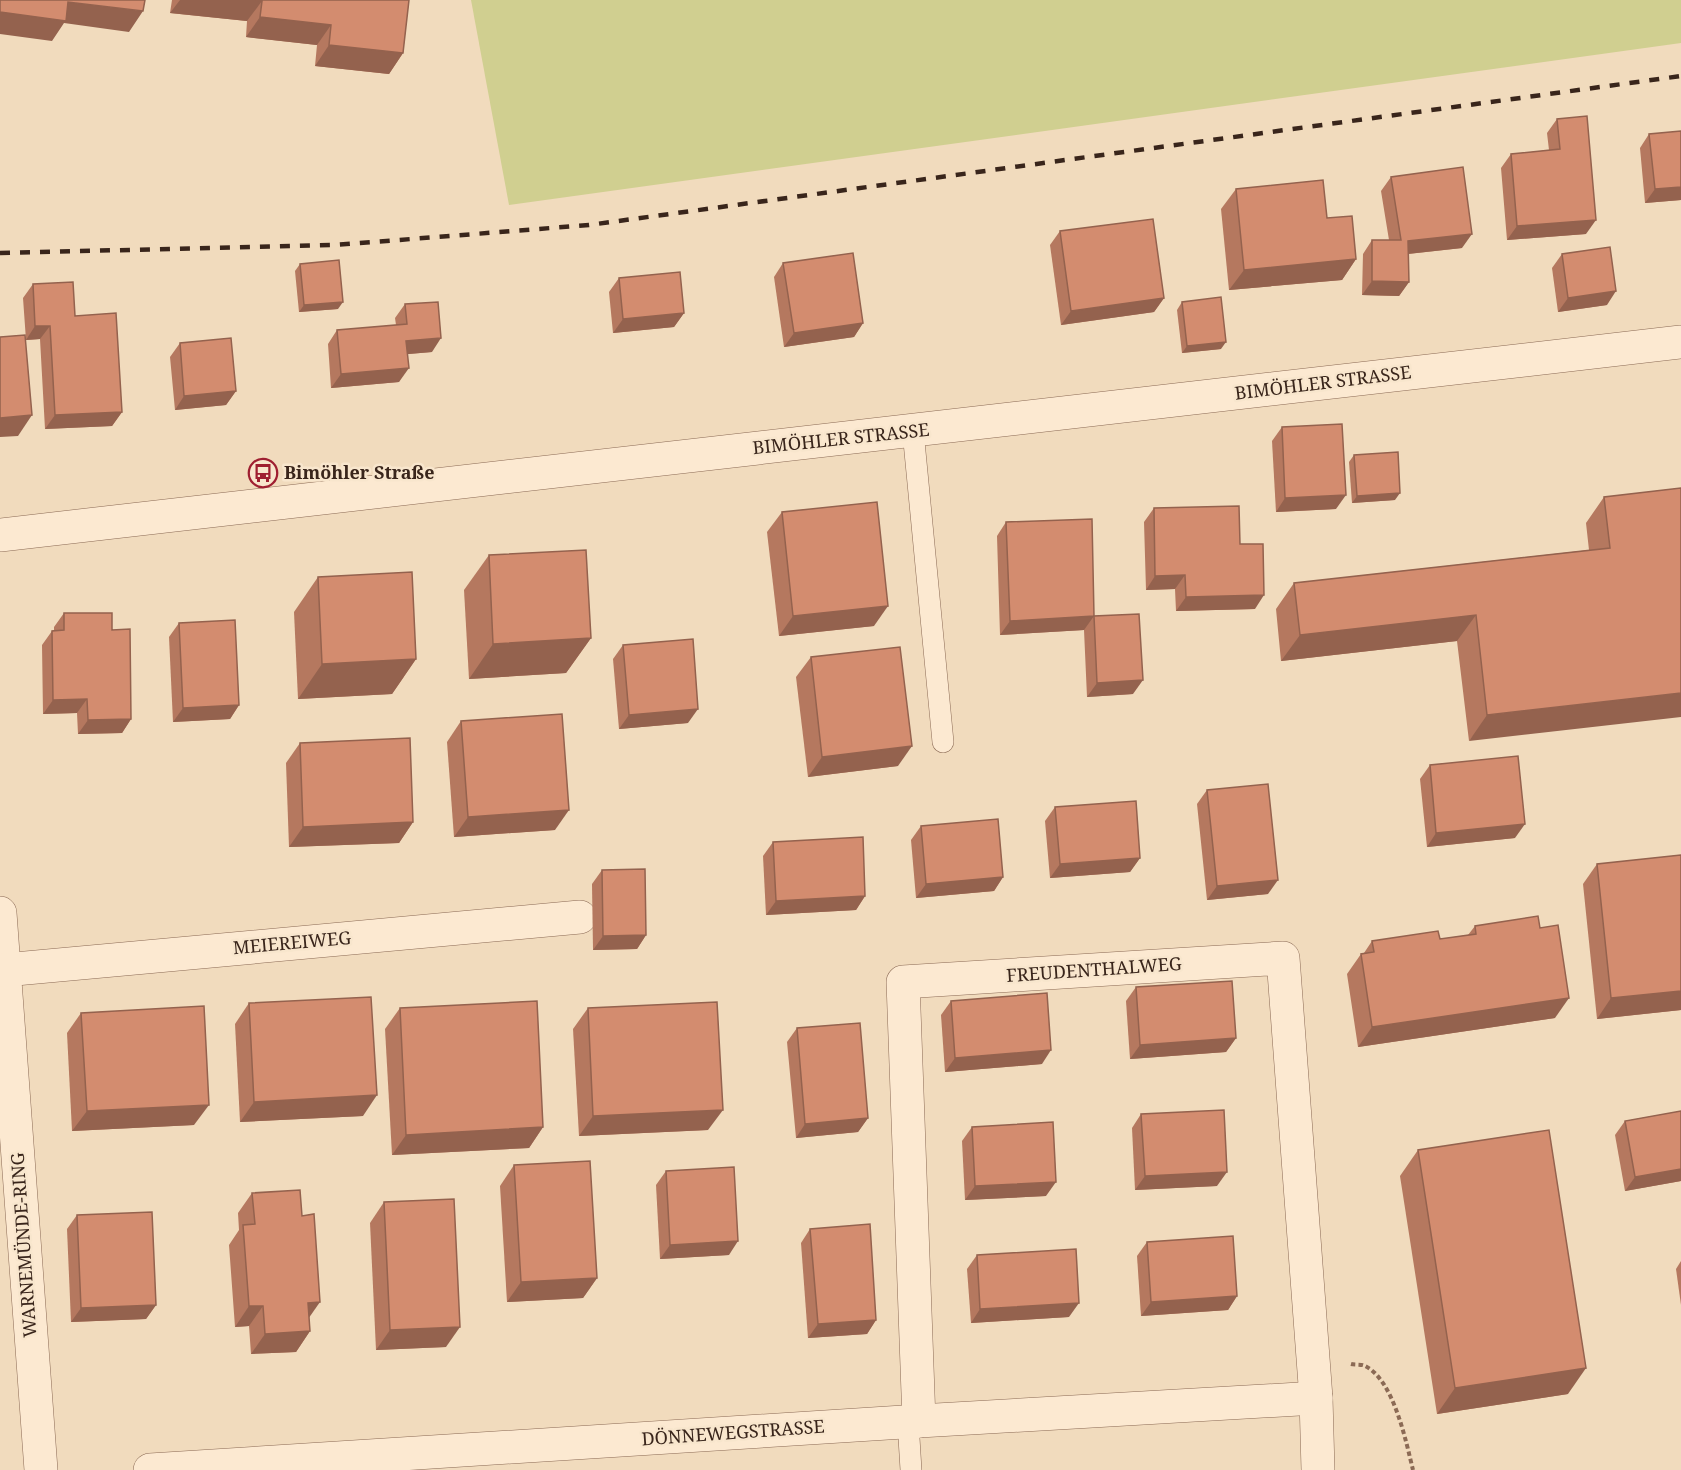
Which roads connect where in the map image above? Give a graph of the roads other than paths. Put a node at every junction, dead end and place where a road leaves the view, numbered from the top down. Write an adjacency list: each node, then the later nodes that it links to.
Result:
1 (1681, 342): 2 (street, BIMÖHLER STRASSE)
2 (913, 431): 3 (street, BIMÖHLER STRASSE); 4 (lane)
3 (0, 535)
4 (943, 742)
5 (0, 913): 7 (street, WARNEMÜNDE-RING)
6 (580, 917): 7 (street, MEIEREIWEG)
7 (2, 970): 11 (street, WARNEMÜNDE-RING)
8 (1316, 1398): 9 (street, DÖNNEWEGSTRASSE); 9 (street, FREUDENTHALWEG); 14 (street)
9 (914, 1421): 10 (street, DÖNNEWEGSTRASSE); 13 (lane)
10 (368, 1463): 12 (street, DÖNNEWEGSTRASSE)
11 (41, 1470)
12 (150, 1470)
13 (911, 1470)
14 (1318, 1470)

